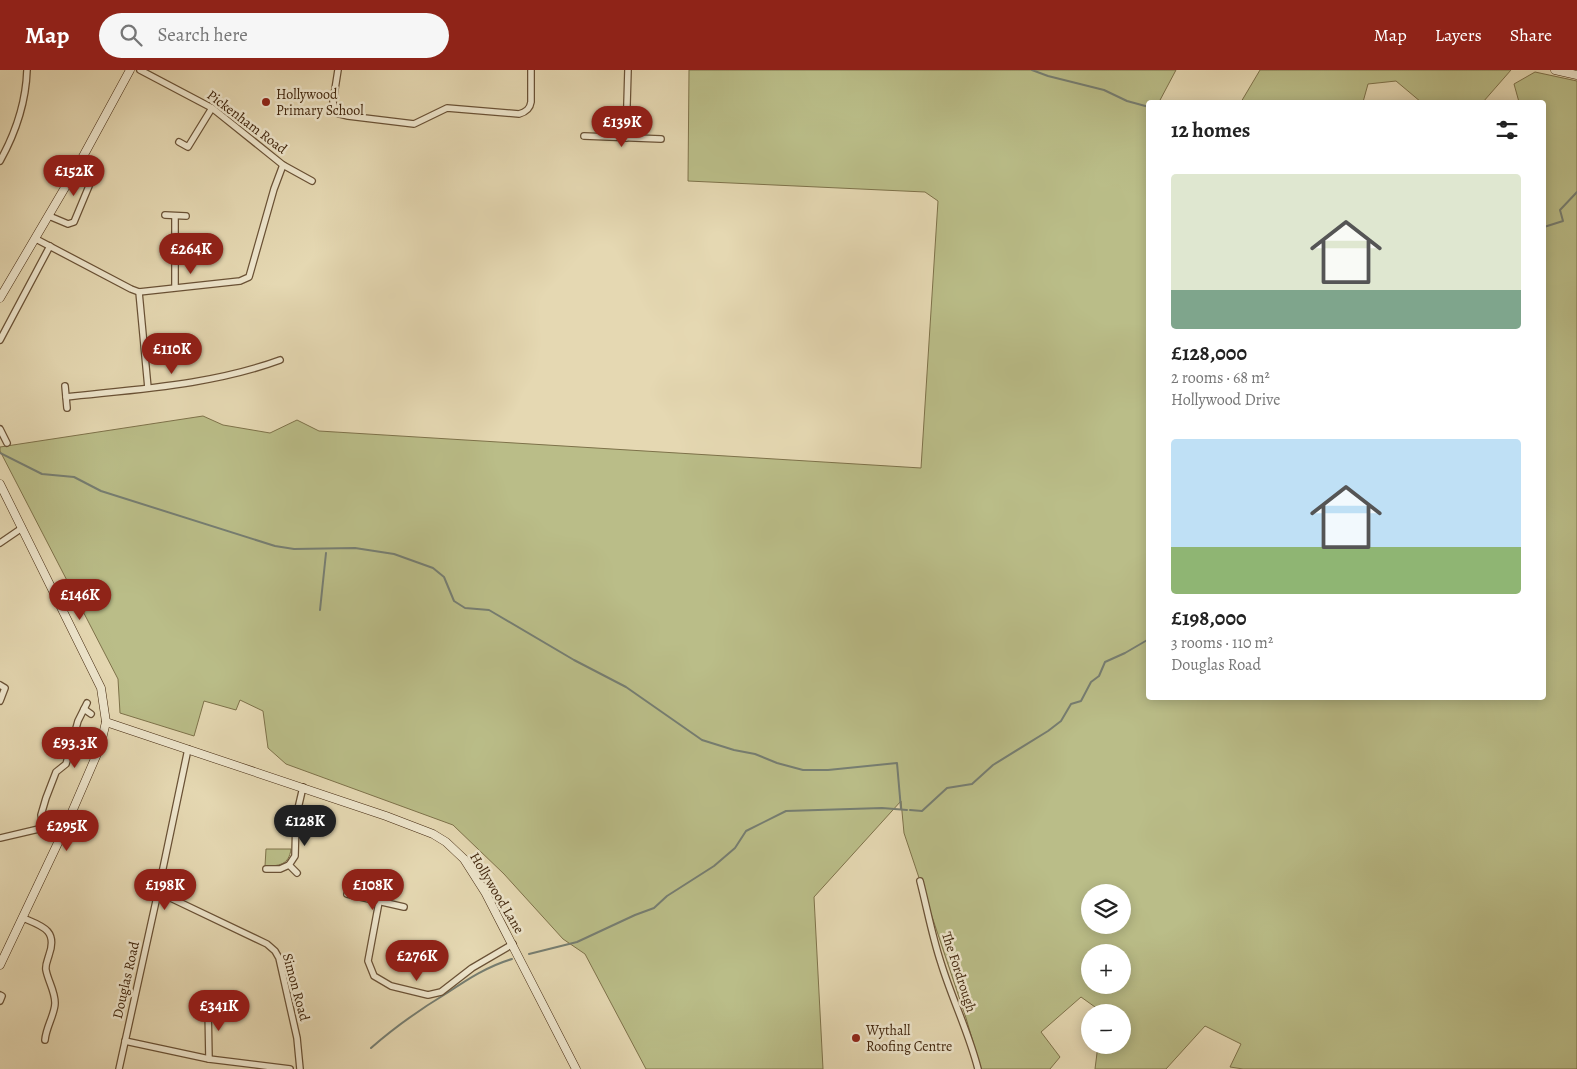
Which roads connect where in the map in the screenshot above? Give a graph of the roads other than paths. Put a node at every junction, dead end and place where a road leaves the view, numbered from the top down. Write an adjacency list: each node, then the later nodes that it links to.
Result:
1 (27, 70): 15 (street)
2 (130, 70): 17 (street)
3 (140, 70): 9 (street, Pickenham Road)
4 (338, 70): 5 (street)
5 (531, 70)
6 (628, 70): 11 (street)
7 (1555, 70): 8 (street)
8 (1577, 76)
9 (212, 108): 13 (street); 18 (street, Pickenham Road)
10 (584, 136): 11 (street)
11 (626, 138): 12 (street)
12 (661, 139)
13 (179, 142)
14 (0, 147): 15 (street)
15 (6, 150): 16 (street)
16 (0, 161)
17 (80, 162): 21 (street); 21 (street)
18 (283, 165): 19 (street, Pickenham Road); 26 (street)
19 (312, 181)
20 (165, 215): 22 (street)
21 (49, 216): 24 (street)
22 (175, 216): 23 (street); 26 (street)
23 (186, 216)
24 (36, 239): 25 (street); 28 (street)
25 (50, 246): 27 (street); 29 (street)
26 (175, 287): 27 (street)
27 (139, 292): 32 (street)
28 (0, 298)
29 (0, 340)
30 (280, 360): 32 (street)
31 (65, 386): 33 (street)
32 (148, 388): 33 (street)
33 (66, 397): 34 (street)
34 (67, 408)
35 (0, 429): 36 (street)
36 (7, 443)
37 (0, 484): 38 (street)
38 (22, 528): 39 (street); 43 (street)
39 (0, 543)
40 (0, 685): 41 (street)
41 (0, 702)
42 (91, 714): 46 (street)
43 (106, 722): 44 (street, Hollywood Lane); 47 (street)
44 (188, 749): 45 (street, Hollywood Lane); 53 (street, Douglas Road)
45 (303, 787): 49 (street); 58 (street, Hollywood Lane)
46 (43, 828): 47 (street); 48 (street)
47 (65, 828): 57 (street)
48 (0, 838)
49 (289, 865): 50 (street); 51 (street)
50 (266, 869)
51 (297, 873)
52 (920, 881): 72 (street, The Fordrough)
53 (158, 892): 66 (street, Douglas Road); 70 (street, Simon Road)
54 (346, 894): 55 (street)
55 (379, 902): 56 (street); 58 (street)
56 (404, 907)
57 (22, 918): 59 (street); 65 (street)
58 (513, 944): 71 (street, Hollywood Lane)
59 (0, 965)
60 (0, 995): 61 (street)
61 (0, 1000)
62 (200, 1006): 63 (street)
63 (208, 1006): 64 (street); 67 (street)
64 (217, 1006)
65 (45, 1040)
66 (125, 1041): 67 (street); 68 (street, Douglas Road)
67 (209, 1059): 69 (street)
68 (119, 1069)
69 (290, 1069)
70 (300, 1069)
71 (576, 1069)
72 (978, 1069)

